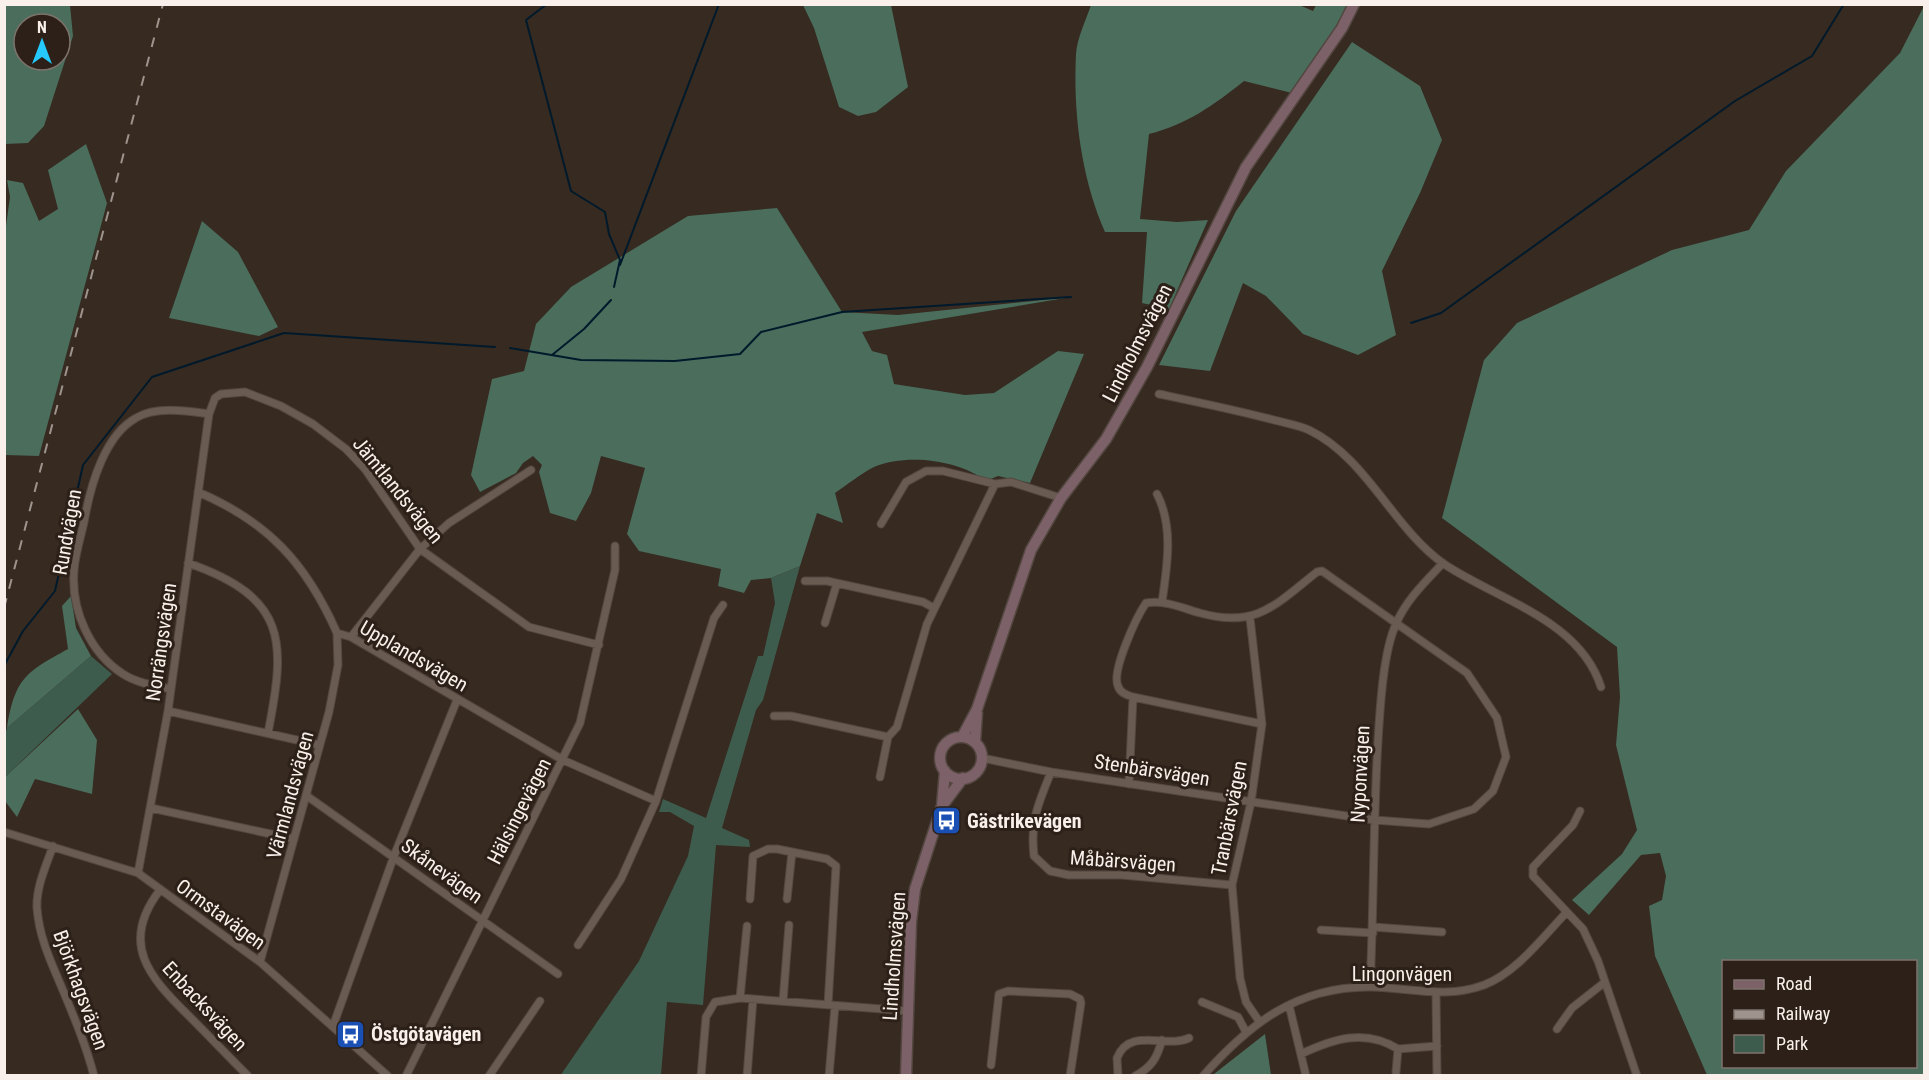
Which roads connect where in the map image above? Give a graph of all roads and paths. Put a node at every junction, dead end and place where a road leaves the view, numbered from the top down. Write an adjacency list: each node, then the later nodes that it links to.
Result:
1 (1354, 4): 8 (main road, Lindholmsvägen)
2 (1159, 394): 13 (street)
3 (209, 414): 6 (street, Norrängsvägen); 11 (street, Jämtlandsvägen); 26 (street, Rundvägen)
4 (531, 470): 11 (street)
5 (995, 484): 8 (street); 9 (street); 18 (street)
6 (198, 492): 12 (street, Norrängsvägen); 22 (street, Upplandsvägen)
7 (1157, 494): 16 (street)
8 (1061, 498): 29 (main road, Lindholmsvägen)
9 (881, 524)
10 (615, 546): 24 (street, Hälsingevägen)
11 (420, 549): 23 (street); 24 (street, Jämtlandsvägen)
12 (188, 563): 26 (street, Norrängsvägen); 33 (street)
13 (1443, 563): 21 (street); 25 (street)
14 (805, 581): 15 (street)
15 (837, 583): 18 (street); 20 (street)
16 (1162, 602): 19 (street); 27 (street)
17 (723, 605): 46 (street)
18 (934, 608): 34 (street)
19 (1250, 618): 21 (street, Stenbärsvägen); 32 (street, Tranbärsvägen)
20 (825, 623)
21 (1395, 625): 51 (street, Nyponvägen); 51 (street, Stenbärsvägen)
22 (337, 633): 23 (street, Upplandsvägen); 37 (street, Värmlandsvägen)
23 (351, 637): 28 (street, Upplandsvägen)
24 (599, 645): 38 (street, Hälsingevägen)
25 (1601, 687)
26 (171, 689): 30 (street, Norrängsvägen)
27 (1133, 697): 32 (street); 44 (street)
28 (457, 700): 38 (street, Upplandsvägen); 56 (street)
29 (977, 710): 35 (main road, Lindholmsvägen); 36 (main road, Lindholmsvägen)
30 (168, 711): 33 (street); 49 (street, Norrängsvägen)
31 (774, 716): 34 (street)
32 (1262, 724): 47 (street, Tranbärsvägen)
33 (268, 733): 37 (street)
34 (888, 736): 42 (street)
35 (962, 737): 36 (main road); 40 (main road, Lindholmsvägen)
36 (975, 742): 39 (main road, Lindholmsvägen)
37 (320, 745): 45 (street, Värmlandsvägen)
38 (563, 760): 46 (street, Upplandsvägen); 63 (street, Hälsingevägen)
39 (982, 761): 41 (street, Stenbärsvägen); 43 (main road, Lindholmsvägen)
40 (945, 771): 43 (main road); 48 (main road, Lindholmsvägen)
41 (1051, 772): 44 (street, Stenbärsvägen); 58 (street, Måbärsvägen)
42 (880, 777)
43 (963, 778): 48 (main road, Lindholmsvägen)
44 (1129, 784): 47 (street, Stenbärsvägen)
45 (307, 796): 53 (street, Värmlandsvägen); 56 (street, Skånevägen)
46 (656, 801): 69 (street)
47 (1251, 802): 51 (street, Stenbärsvägen); 58 (street, Tranbärsvägen)
48 (942, 806): 82 (main road, Lindholmsvägen)
49 (151, 808): 53 (street); 57 (street, Norrängsvägen)
50 (1580, 811): 62 (street)
51 (1374, 820): 67 (street, Nyponvägen)
52 (4, 832): 54 (street, Ormstavägen)
53 (294, 839): 70 (street, Värmlandsvägen)
54 (53, 846): 57 (street, Ormstavägen); 94 (street, Björkhagsvägen)
55 (792, 852): 60 (street); 61 (street); 81 (street)
56 (394, 856): 63 (street, Skånevägen); 84 (street)
57 (138, 873): 59 (street, Ormstavägen)
58 (1232, 885): 83 (street, Tranbärsvägen)
59 (160, 890): 70 (street, Ormstavägen); 95 (street, Enbacksvägen)
60 (750, 899)
61 (787, 899)
62 (1566, 913): 72 (street); 74 (street, Lingonvägen)
63 (483, 921): 71 (street, Skånevägen); 97 (street, Hälsingevägen)
64 (789, 925): 78 (street)
65 (747, 926): 75 (street)
66 (1321, 930): 67 (street)
67 (1373, 930): 68 (street); 73 (street, Nyponvägen)
68 (1442, 932)
69 (578, 945)
70 (260, 962): 84 (street, Ormstavägen)
71 (558, 974)
72 (1605, 982): 85 (street); 109 (street)
73 (1370, 987): 74 (street, Lingonvägen); 80 (street, Lingonvägen)
74 (1436, 993): 89 (street)
75 (740, 998): 76 (street); 99 (street)
76 (753, 999): 78 (street); 100 (street)
77 (540, 1001): 98 (street)
78 (783, 1001): 81 (street)
79 (1202, 1002): 86 (street)
80 (1289, 1005): 83 (street, Lingonvägen); 91 (street)
81 (831, 1006): 82 (street); 101 (street)
82 (908, 1011): 102 (main road, Lindholmsvägen)
83 (1259, 1021): 86 (street, Lingonvägen)
84 (333, 1026): 96 (street, Ormstavägen)
85 (1557, 1029)
86 (1246, 1032): 106 (street, Lingonvägen)
87 (1189, 1038): 88 (street)
88 (1162, 1040): 104 (street); 105 (street)
89 (1437, 1046): 90 (street); 108 (street)
90 (1398, 1048): 91 (street); 93 (street)
91 (1301, 1054): 107 (street)
92 (992, 1065): 103 (street)
93 (1396, 1072)
94 (94, 1076)
95 (248, 1076)
96 (388, 1076)
97 (406, 1076)
98 (489, 1076)
99 (701, 1076)
100 (747, 1076)
101 (829, 1076)
102 (906, 1076)
103 (1070, 1076)
104 (1118, 1076)
105 (1135, 1076)
106 (1203, 1076)
107 (1306, 1076)
108 (1437, 1076)
109 (1637, 1076)

